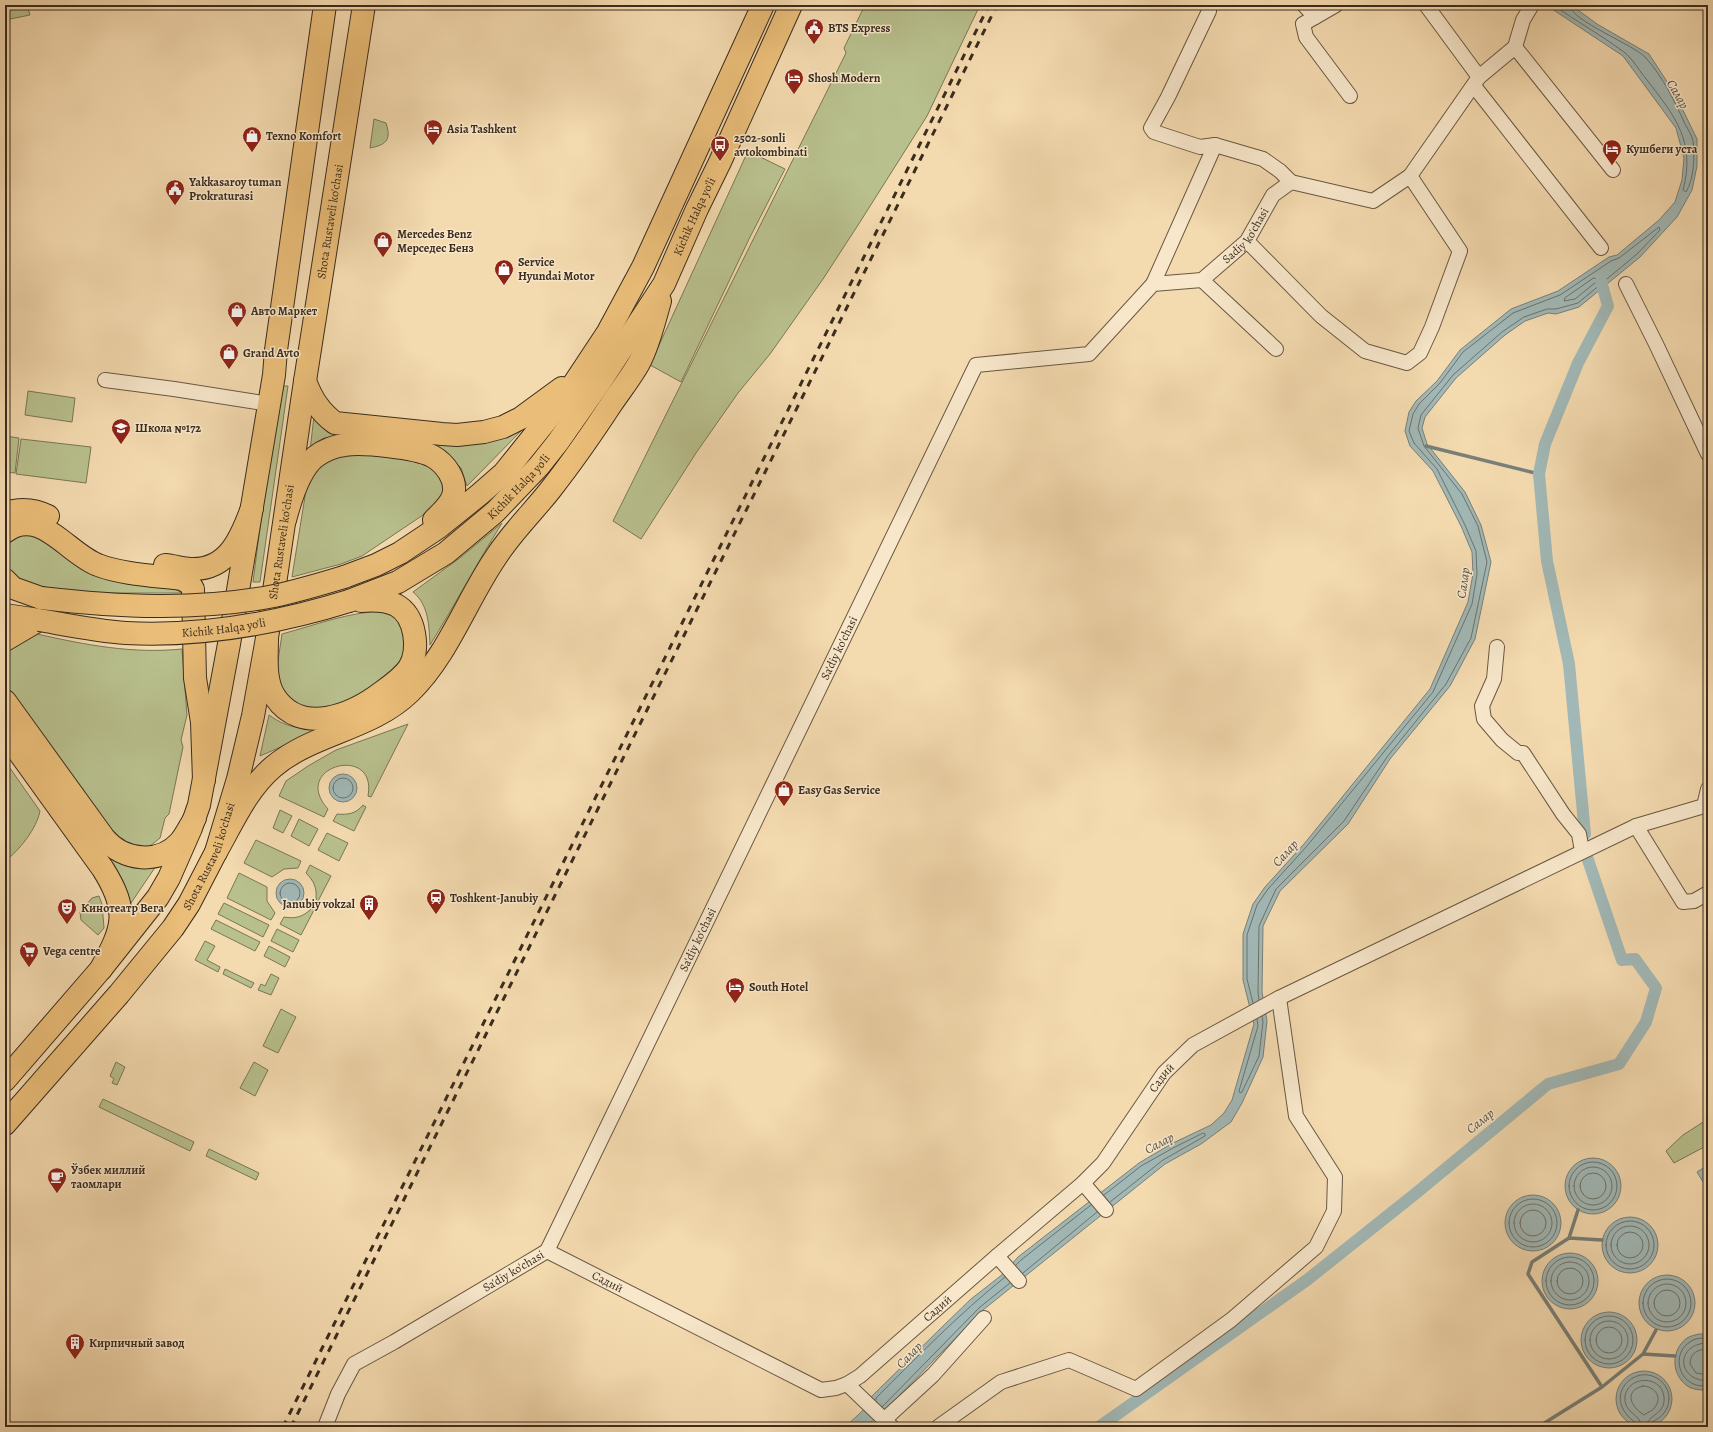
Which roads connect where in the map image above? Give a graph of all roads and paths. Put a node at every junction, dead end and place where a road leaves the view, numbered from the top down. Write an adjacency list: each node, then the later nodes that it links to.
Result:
1 (325, 5): 28 (main road)
2 (364, 5): 27 (main road, Shota Rustaveli ko'chasi)
3 (763, 5): 8 (main road); 25 (main road, Kichik Halqa yo'li)
4 (1304, 5): 10 (street)
5 (1336, 5): 10 (street)
6 (1426, 5): 12 (street)
7 (1532, 5): 11 (street)
8 (789, 10): 21 (main road, Kichik Halqa yo'li)
9 (1209, 11): 14 (street)
10 (1315, 17): 13 (street)
11 (1515, 47): 12 (street); 15 (street)
12 (1476, 82): 16 (street); 19 (street)
13 (1350, 96)
14 (1215, 145): 17 (street); 22 (street)
15 (1613, 170)
16 (1410, 176): 17 (street); 18 (street)
17 (1292, 182): 18 (street, Sadiy ko'chasi)
18 (1247, 241): 20 (street, Sadiy ko'chasi)
19 (1601, 248)
20 (1202, 280): 22 (street); 24 (street)
21 (664, 284): 38 (main road, Kichik Halqa yo'li); 52 (main road)
22 (1153, 284): 60 (street, Sa'diy ko'chasi)
23 (1626, 284): 29 (street)
24 (1276, 349)
25 (583, 371): 27 (main road); 34 (main road, Kichik Halqa yo'li)
26 (105, 380): 28 (street)
27 (305, 381): 32 (main road, Shota Rustaveli ko'chasi)
28 (269, 404): 30 (main road)
29 (1708, 454)
30 (252, 508): 31 (main road); 46 (main road)
31 (5, 513)
32 (285, 520): 34 (main road); 41 (main road, Shota Rustaveli ko'chasi)
33 (5, 532): 46 (main road)
34 (400, 553): 37 (main road, Kichik Halqa yo'li, bridge)
35 (5, 580): 37 (main road)
36 (5, 593): 37 (main road, Kichik Halqa yo'li)
37 (41, 598)
38 (349, 601): 40 (main road, Kichik Halqa yo'li, bridge); 41 (main road)
39 (5, 615): 40 (main road, Kichik Halqa yo'li)
40 (39, 620): 42 (main road)
41 (267, 638): 52 (main road, Shota Rustaveli ko'chasi)
42 (5, 640)
43 (1497, 647): 51 (street)
44 (5, 701): 49 (main road)
45 (5, 733): 54 (main road)
46 (204, 780): 49 (main road)
47 (1708, 789): 48 (street)
48 (1706, 807): 50 (street, Садий)
49 (194, 818): 54 (main road)
50 (1636, 826): 51 (street, Садий); 53 (street)
51 (1582, 851): 55 (street, Садий)
52 (216, 852): 57 (main road, Shota Rustaveli ko'chasi)
53 (1708, 893)
54 (101, 969): 56 (main road)
55 (1273, 1001): 58 (street, Садий); 67 (street)
56 (5, 1080)
57 (5, 1124)
58 (1083, 1183): 59 (street); 61 (street, Садий)
59 (1106, 1210)
60 (546, 1251): 64 (street, Садий); 66 (street, Sa'diy ko'chasi)
61 (997, 1256): 62 (street); 64 (street, Садий)
62 (1019, 1281)
63 (984, 1318): 65 (street)
64 (847, 1384): 65 (street)
65 (886, 1421)
66 (325, 1427)
67 (938, 1427)

